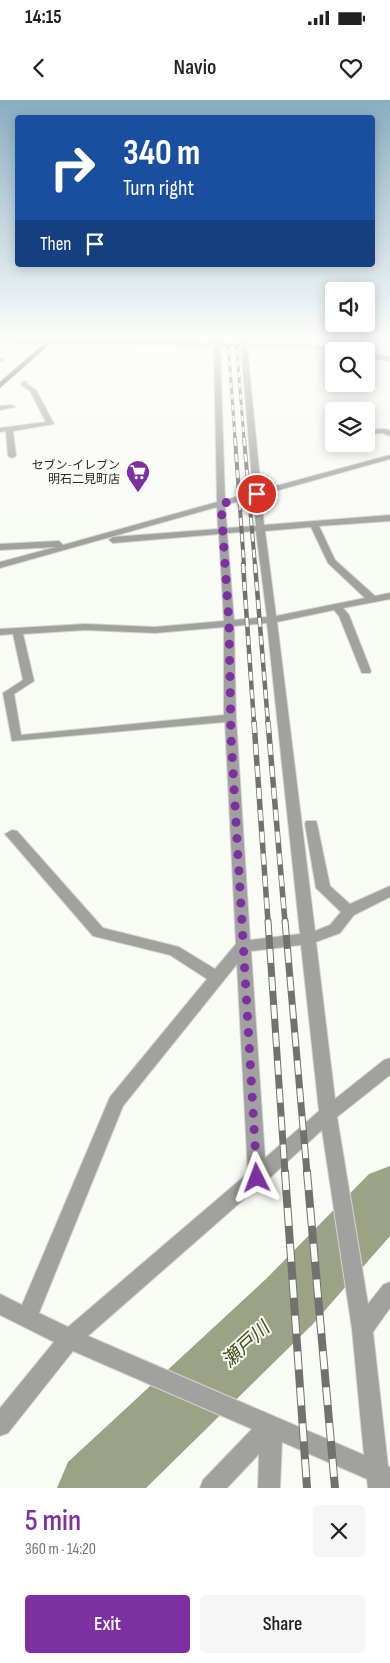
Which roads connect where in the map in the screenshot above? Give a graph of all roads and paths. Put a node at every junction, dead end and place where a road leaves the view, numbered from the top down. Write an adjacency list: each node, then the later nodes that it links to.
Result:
1 (40, 404): 6 (street)
2 (219, 404): 13 (street)
3 (249, 404): 12 (street)
4 (12, 407): 5 (street)
5 (0, 408)
6 (9, 429): 7 (street); 10 (street)
7 (0, 430)
8 (375, 431): 9 (street)
9 (390, 434)
10 (12, 456)
11 (390, 457): 12 (street)
12 (257, 494): 13 (street); 16 (street)
13 (221, 504): 17 (street); 18 (street)
14 (390, 518): 15 (street)
15 (314, 524): 16 (street); 22 (street)
16 (260, 528): 17 (street); 24 (street)
17 (222, 531): 18 (street); 25 (street)
18 (84, 543): 19 (street); 20 (street)
19 (0, 547)
20 (0, 565)
21 (390, 596): 22 (street)
22 (372, 599): 23 (street)
23 (336, 607): 24 (street); 28 (street)
24 (272, 620): 25 (street); 34 (street)
25 (229, 624): 26 (street); 29 (street)
26 (17, 630): 27 (street); 29 (street)
27 (0, 632)
28 (366, 672)
29 (230, 718): 35 (street)
30 (310, 824): 33 (street)
31 (12, 834): 36 (street)
32 (390, 891): 33 (street)
33 (349, 911): 34 (street)
34 (308, 938): 35 (street); 38 (street)
35 (243, 946): 36 (street); 39 (street)
36 (217, 978): 42 (street)
37 (390, 1065): 38 (street)
38 (328, 1114): 39 (street); 43 (street)
39 (257, 1178): 44 (street)
40 (390, 1292): 43 (street)
41 (0, 1304): 42 (street)
42 (27, 1318): 44 (street)
43 (362, 1329): 47 (street)
44 (70, 1340): 45 (street); 46 (street)
45 (0, 1425)
46 (270, 1425): 47 (street); 48 (street); 49 (street)
47 (382, 1480)
48 (211, 1488)
49 (269, 1488)

